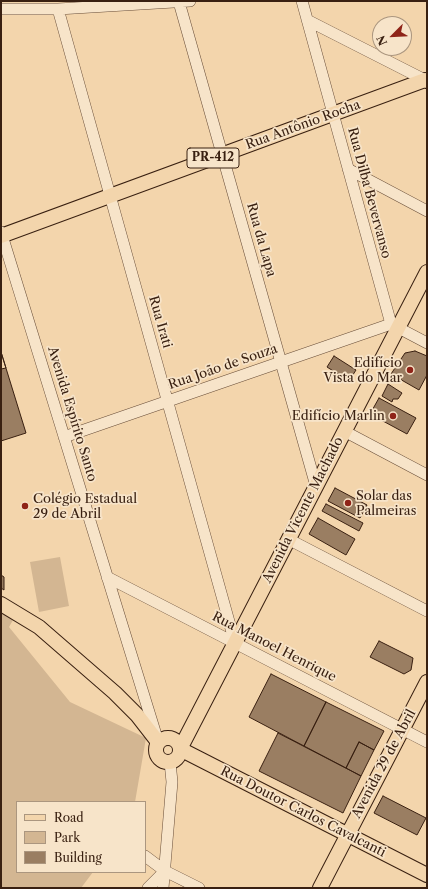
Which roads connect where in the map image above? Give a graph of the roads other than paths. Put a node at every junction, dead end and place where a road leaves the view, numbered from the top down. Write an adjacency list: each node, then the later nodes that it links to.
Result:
1 (190, 1): 3 (street)
2 (302, 1): 6 (street, Rua Dilba Bevervanso)
3 (179, 2): 5 (street); 9 (street, Rua da Lapa)
4 (1, 9): 5 (street)
5 (58, 9): 11 (street, Rua Irati)
6 (307, 20): 7 (street); 8 (street, Rua Dilba Bevervanso)
7 (426, 81): 8 (main road, Rua Antônio Rocha / PR-412)
8 (333, 114): 9 (main road, Rua Antônio Rocha / PR-412); 10 (street, Rua Dilba Bevervanso)
9 (222, 155): 11 (main road, Rua Antônio Rocha / PR-412); 17 (street, Rua da Lapa)
10 (348, 169): 12 (street); 15 (street, Rua Dilba Bevervanso)
11 (110, 196): 13 (main road, Rua Antônio Rocha / PR-412); 18 (street, Rua Irati)
12 (427, 211)
13 (1, 234): 20 (street, Avenida Espírito Santo)
14 (427, 272): 15 (main road, Avenida Vicente Machado)
15 (394, 326): 16 (street); 17 (street, Rua João de Souza); 19 (main road, Avenida Vicente Machado)
16 (427, 343)
17 (281, 362): 18 (street, Rua João de Souza); 22 (street, Rua da Lapa)
18 (168, 401): 20 (street, Rua João de Souza); 27 (street, Rua Irati)
19 (344, 431): 21 (street); 22 (main road, Avenida Vicente Machado)
20 (64, 437): 24 (street, Avenida Espírito Santo)
21 (427, 475)
22 (316, 486): 23 (main road, Avenida Vicente Machado)
23 (288, 539): 26 (street); 27 (main road, Avenida Vicente Machado)
24 (107, 576): 27 (street, Rua Manoel Henrique); 30 (street, Avenida Espírito Santo)
25 (1, 604): 30 (main road)
26 (427, 612)
27 (235, 643): 29 (street, Rua Manoel Henrique); 32 (main road, Avenida Vicente Machado)
28 (427, 682): 29 (main road, Avenida 29 de Abril)
29 (402, 729): 31 (street, Rua Manoel Henrique); 34 (main road, Avenida 29 de Abril)
30 (158, 742): 32 (main road); 33 (main road)
31 (427, 742)
32 (180, 749): 33 (main road); 34 (main road, Rua Doutor Carlos Cavalcanti)
33 (170, 762): 36 (street)
34 (348, 835): 37 (main road, Rua Doutor Carlos Cavalcanti); 41 (main road, Avenida 29 de Abril)
35 (146, 857): 36 (street)
36 (165, 871): 38 (street); 39 (street); 40 (street)
37 (427, 875)
38 (148, 888)
39 (163, 888)
40 (199, 888)
41 (320, 888)

